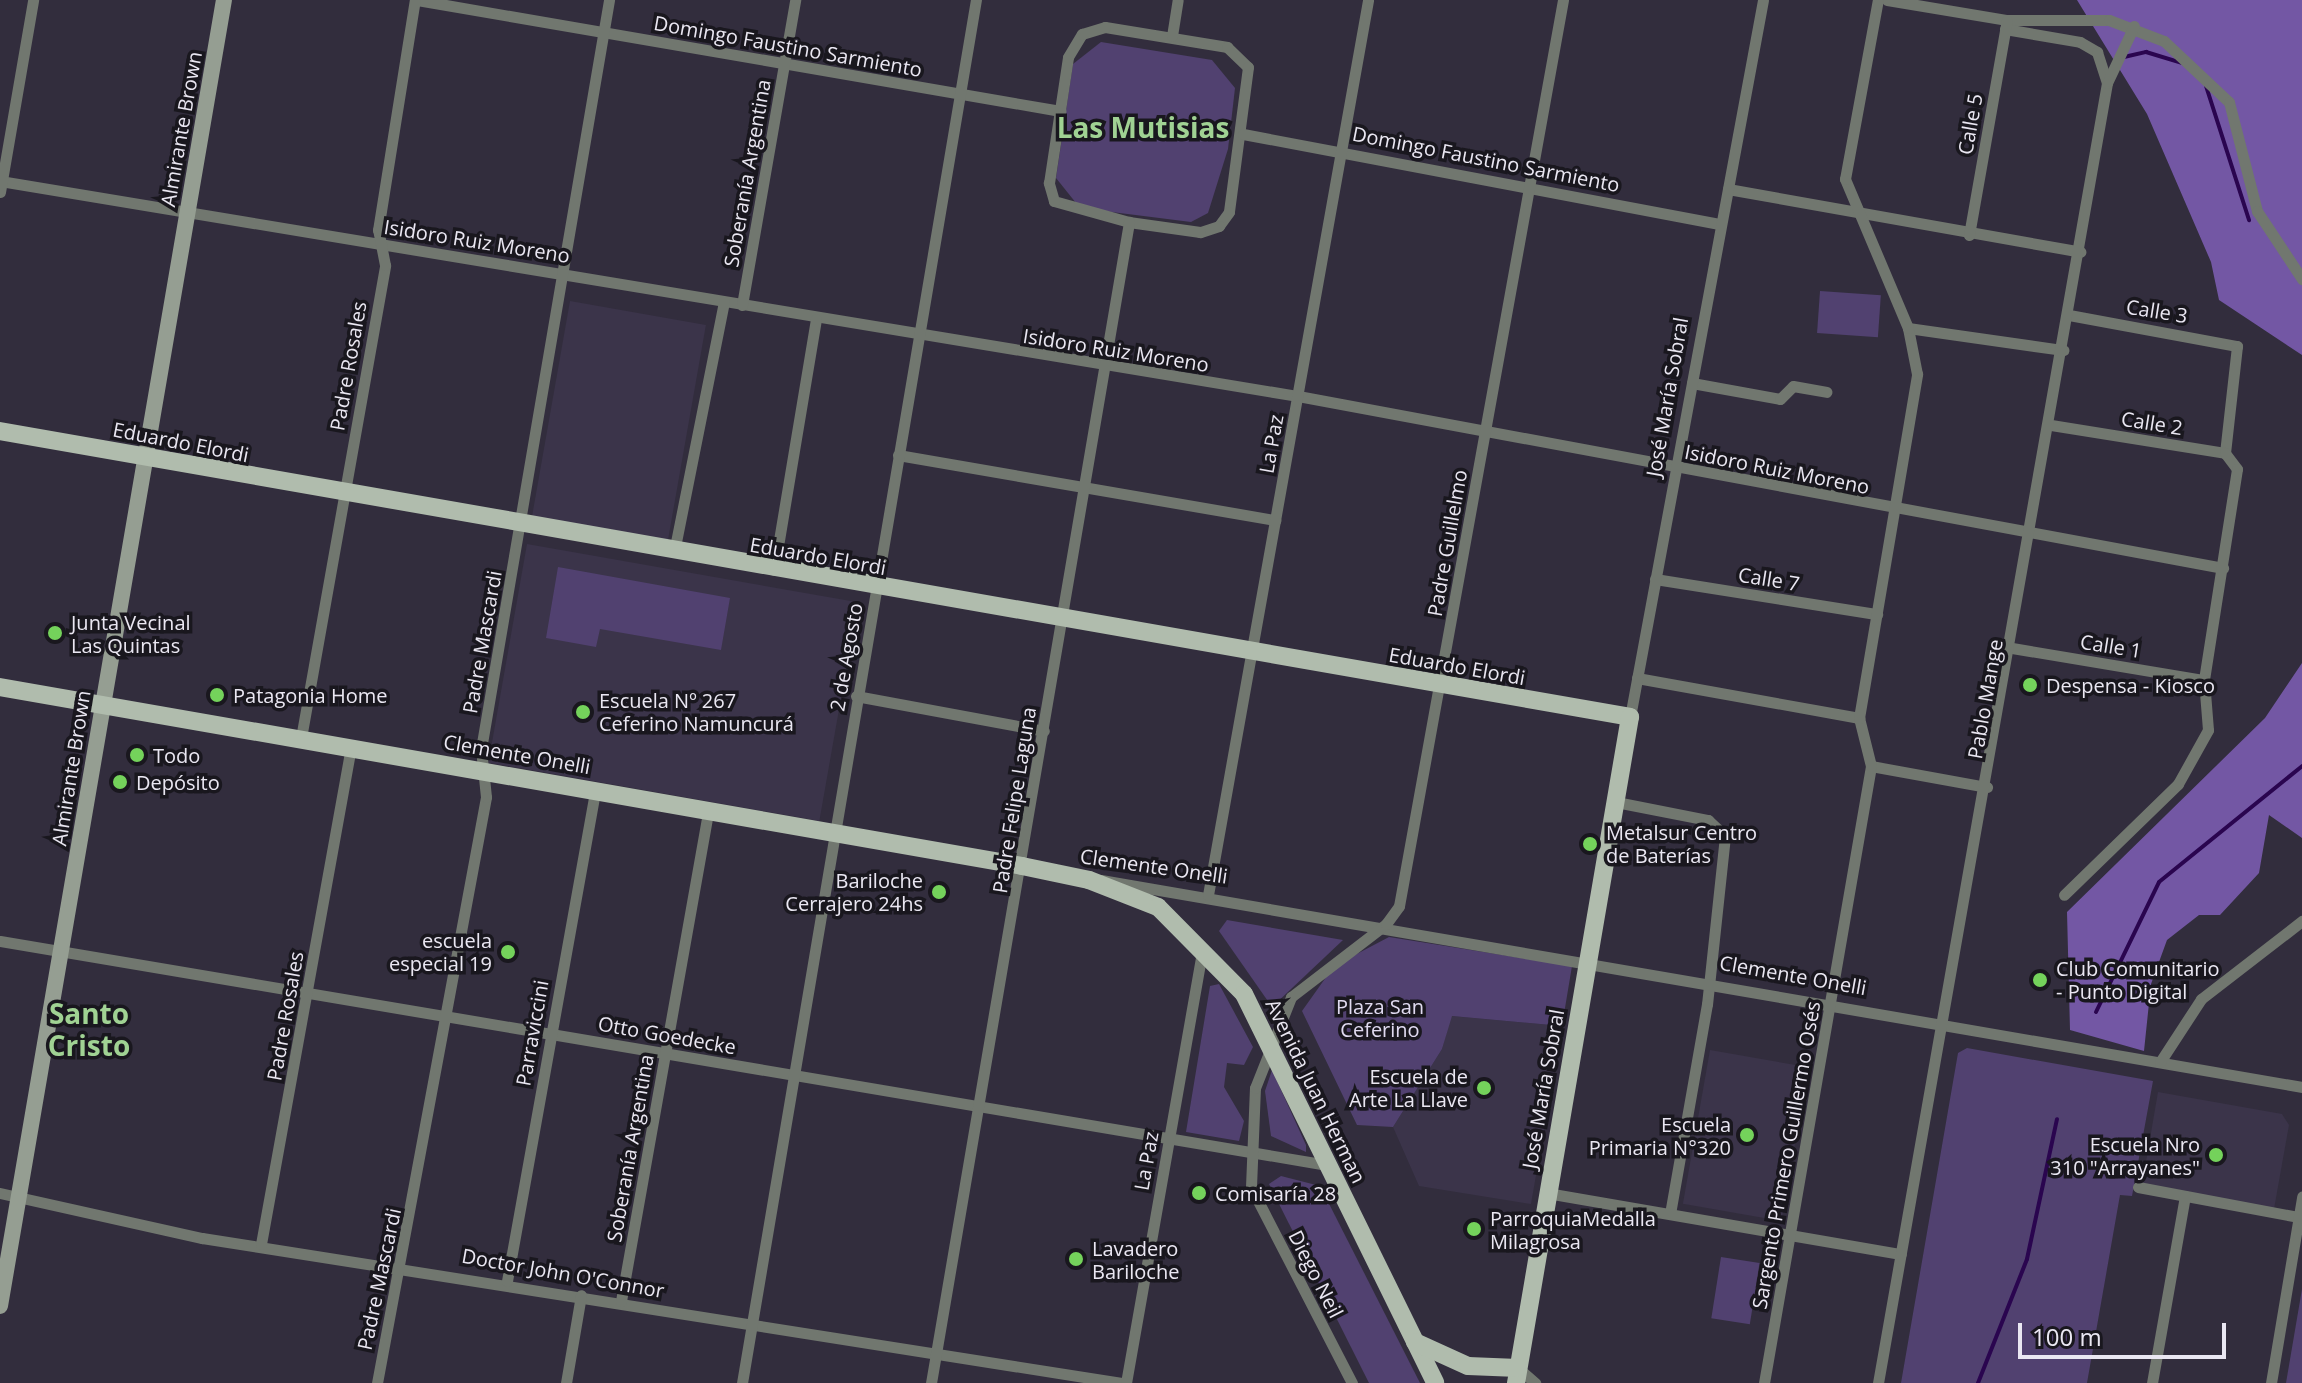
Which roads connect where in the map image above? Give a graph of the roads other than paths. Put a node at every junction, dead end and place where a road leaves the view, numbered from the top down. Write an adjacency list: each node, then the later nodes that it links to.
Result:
1 (33, 0): 23 (street)
2 (224, 0): 26 (main road, Almirante Brown)
3 (416, 0): 15 (street, Domingo Faustino Sarmiento); 31 (street, Padre Rosales)
4 (609, 0): 15 (street, Padre Mascardi)
5 (795, 0): 17 (street, Soberanía Argentina)
6 (976, 0): 19 (street, 2 de Agosto)
7 (1178, 0): 16 (street)
8 (1368, 0): 22 (street, La Paz)
9 (1563, 0): 24 (street, Padre Guillelmo)
10 (1763, 0): 25 (street, José María Sobral)
11 (1878, 0): 27 (street, Sargento Primero Guillermo Osés)
12 (1887, 0): 13 (street)
13 (2006, 25): 14 (street); 18 (street); 30 (street, Calle 5)
14 (2134, 26): 18 (street, Pablo Mange); 34 (street)
15 (603, 32): 17 (street, Domingo Faustino Sarmiento); 33 (street, Padre Mascardi)
16 (1172, 36): 20 (street); 21 (street)
17 (784, 64): 19 (street, Domingo Faustino Sarmiento); 36 (street, Soberanía Argentina)
18 (2107, 83): 32 (street, Pablo Mange)
19 (960, 94): 20 (street, Domingo Faustino Sarmiento); 40 (street, 2 de Agosto)
20 (1060, 111): 28 (street)
21 (1243, 134): 22 (street, Domingo Faustino Sarmiento); 28 (street)
22 (1345, 150): 24 (street, Domingo Faustino Sarmiento); 45 (street, La Paz)
23 (1, 185): 26 (street, Isidoro Ruiz Moreno)
24 (1530, 185): 29 (street, Domingo Faustino Sarmiento); 47 (street, Padre Guillelmo)
25 (1728, 189): 27 (street); 29 (street, José María Sobral)
26 (186, 214): 31 (street, Isidoro Ruiz Moreno); 51 (main road, Almirante Brown)
27 (1860, 214): 30 (street); 39 (street, Sargento Primero Guillermo Osés)
28 (1129, 222): 42 (street, Padre Felipe Laguna)
29 (1721, 224): 43 (street, José María Sobral)
30 (1969, 235): 32 (street)
31 (381, 244): 33 (street, Isidoro Ruiz Moreno); 54 (street, Padre Rosales)
32 (2080, 252): 37 (street, Pablo Mange)
33 (565, 273): 35 (street, Isidoro Ruiz Moreno); 57 (street, Padre Mascardi)
34 (2302, 279)
35 (724, 302): 36 (street, Isidoro Ruiz Moreno); 59 (street)
36 (742, 305): 38 (street, Isidoro Ruiz Moreno)
37 (2069, 315): 41 (street, Pablo Mange); 49 (street, Calle 3)
38 (816, 319): 40 (street, Isidoro Ruiz Moreno); 61 (street)
39 (1908, 328): 41 (street); 55 (street, Sargento Primero Guillermo Osés)
40 (919, 337): 42 (street, Isidoro Ruiz Moreno); 50 (street, 2 de Agosto)
41 (2063, 350): 46 (street, Pablo Mange)
42 (1108, 367): 45 (street, Isidoro Ruiz Moreno); 53 (street, Padre Felipe Laguna)
43 (1692, 383): 44 (street); 52 (street, José María Sobral)
44 (1826, 392)
45 (1298, 396): 47 (street, Isidoro Ruiz Moreno); 56 (street, La Paz)
46 (2051, 425): 49 (street, Calle 2); 58 (street, Pablo Mange)
47 (1484, 430): 52 (street, Isidoro Ruiz Moreno); 70 (street, Padre Guillelmo)
48 (0, 431): 51 (main road, Eduardo Elordi)
49 (2225, 453): 60 (street)
50 (898, 455): 53 (street); 63 (street, 2 de Agosto)
51 (147, 457): 54 (main road, Eduardo Elordi); 73 (main road, Almirante Brown)
52 (1676, 468): 55 (street, Isidoro Ruiz Moreno); 62 (street, José María Sobral)
53 (1085, 489): 56 (street); 65 (street, Padre Felipe Laguna)
54 (344, 495): 57 (main road, Eduardo Elordi); 77 (street, Padre Rosales)
55 (1895, 511): 58 (street, Isidoro Ruiz Moreno); 64 (street, Sargento Primero Guillermo Osés)
56 (1275, 520): 67 (street, La Paz)
57 (522, 527): 59 (main road, Eduardo Elordi); 80 (street, Padre Mascardi)
58 (2032, 536): 60 (street, Isidoro Ruiz Moreno); 66 (street, Pablo Mange)
59 (674, 553): 61 (main road, Eduardo Elordi)
60 (2223, 568): 69 (street)
61 (774, 570): 63 (main road, Eduardo Elordi)
62 (1655, 579): 64 (street, Calle 7); 68 (street, José María Sobral)
63 (876, 588): 65 (main road, Eduardo Elordi); 72 (street, 2 de Agosto)
64 (1877, 614): 75 (street, Sargento Primero Guillermo Osés)
65 (1062, 620): 67 (main road, Eduardo Elordi); 76 (street, Padre Felipe Laguna)
66 (2012, 648): 69 (street, Calle 1); 81 (street, Pablo Mange)
67 (1251, 653): 70 (main road, Eduardo Elordi); 88 (street, La Paz)
68 (1637, 678): 74 (street, José María Sobral); 75 (street)
69 (2204, 680): 89 (street)
70 (1441, 686): 74 (main road, Eduardo Elordi); 91 (street, Padre Guillelmo)
71 (0, 687): 73 (main road, Clemente Onelli)
72 (856, 696): 76 (street); 85 (street, 2 de Agosto)
73 (101, 704): 77 (main road, Clemente Onelli); 94 (main road, Almirante Brown)
74 (1630, 717): 83 (main road, José María Sobral)
75 (1859, 718): 79 (street, Sargento Primero Guillermo Osés)
76 (1044, 731): 86 (street, Padre Felipe Laguna)
77 (301, 738): 78 (main road, Clemente Onelli)
78 (351, 747): 80 (main road, Clemente Onelli); 97 (street, Padre Rosales)
79 (1871, 766): 81 (street); 98 (street, Sargento Primero Guillermo Osés)
80 (484, 771): 82 (main road, Clemente Onelli); 99 (street, Padre Mascardi)
81 (1987, 787): 100 (street, Pablo Mange)
82 (595, 791): 84 (main road, Clemente Onelli); 101 (street, Parraviccini)
83 (1616, 802): 95 (main road, José María Sobral); 96 (street)
84 (708, 811): 85 (main road, Clemente Onelli); 103 (street, Soberanía Argentina)
85 (834, 833): 86 (main road, Clemente Onelli); 105 (street, 2 de Agosto)
86 (1022, 866): 87 (main road, Clemente Onelli); 107 (street, Padre Felipe Laguna)
87 (1089, 880): 88 (street, Clemente Onelli); 93 (main road, Avenida Juan Herman)
88 (1208, 895): 91 (street, Clemente Onelli)
89 (2064, 895)
90 (2302, 921): 104 (street)
91 (1386, 924): 95 (street, Clemente Onelli); 102 (street)
92 (0, 941): 94 (street, Otto Goedecke)
93 (1203, 946): 102 (main road, Avenida Juan Herman); 108 (street, La Paz)
94 (62, 951): 97 (street, Otto Goedecke); 115 (main road, Almirante Brown)
95 (1588, 960): 96 (street, Clemente Onelli); 113 (main road, José María Sobral)
96 (1708, 983): 98 (street, Clemente Onelli); 117 (street)
97 (308, 990): 99 (street, Otto Goedecke); 120 (street, Padre Rosales)
98 (1832, 1003): 100 (street, Clemente Onelli); 119 (street, Sargento Primero Guillermo Osés)
99 (446, 1013): 101 (street, Otto Goedecke); 122 (street, Padre Mascardi)
100 (1944, 1025): 104 (street, Clemente Onelli); 121 (street, Pablo Mange)
101 (550, 1033): 103 (street, Otto Goedecke); 123 (street, Parraviccini)
102 (1270, 1039): 109 (street, Diego Neil); 110 (main road, Avenida Juan Herman)
103 (665, 1053): 105 (street, Otto Goedecke); 125 (street, Soberanía Argentina)
104 (2160, 1062): 106 (street, Clemente Onelli)
105 (794, 1075): 107 (street, Otto Goedecke); 127 (street, 2 de Agosto)
106 (2302, 1087)
107 (982, 1109): 108 (street, Otto Goedecke); 129 (street, Padre Felipe Laguna)
108 (1168, 1141): 109 (street, Otto Goedecke); 135 (street, La Paz)
109 (1251, 1153): 110 (street, Otto Goedecke); 136 (street, Diego Neil)
110 (1327, 1165): 128 (main road, Avenida Juan Herman)
111 (2138, 1187): 114 (street)
112 (0, 1193): 115 (street, Doctor John O'Connor)
113 (1547, 1193): 117 (street); 130 (main road, José María Sobral)
114 (2185, 1196): 118 (street); 141 (street)
115 (21, 1197): 120 (street, Doctor John O'Connor); 126 (main road, Almirante Brown)
116 (2302, 1197): 118 (street)
117 (1670, 1214): 119 (street)
118 (2299, 1217): 142 (street)
119 (1790, 1235): 121 (street); 139 (street, Sargento Primero Guillermo Osés)
120 (261, 1244): 122 (street, Doctor John O'Connor)
121 (1901, 1254): 140 (street, Pablo Mange)
122 (401, 1264): 123 (street, Doctor John O'Connor); 131 (street, Padre Mascardi)
123 (507, 1281): 124 (street, Doctor John O'Connor)
124 (581, 1295): 125 (street, Doctor John O'Connor); 132 (street)
125 (621, 1301): 127 (street, Doctor John O'Connor)
126 (0, 1306)
127 (753, 1322): 129 (street, Doctor John O'Connor); 133 (street, 2 de Agosto)
128 (1413, 1341): 130 (main road); 137 (main road, Avenida Juan Herman)
129 (937, 1352): 134 (street, Padre Felipe Laguna); 135 (street, Doctor John O'Connor)
130 (1517, 1375): 138 (street)
131 (377, 1383)
132 (566, 1383)
133 (742, 1383)
134 (931, 1383)
135 (1124, 1383)
136 (1352, 1383)
137 (1435, 1383)
138 (1535, 1383)
139 (1764, 1383)
140 (1878, 1383)
141 (2152, 1383)
142 (2271, 1383)

